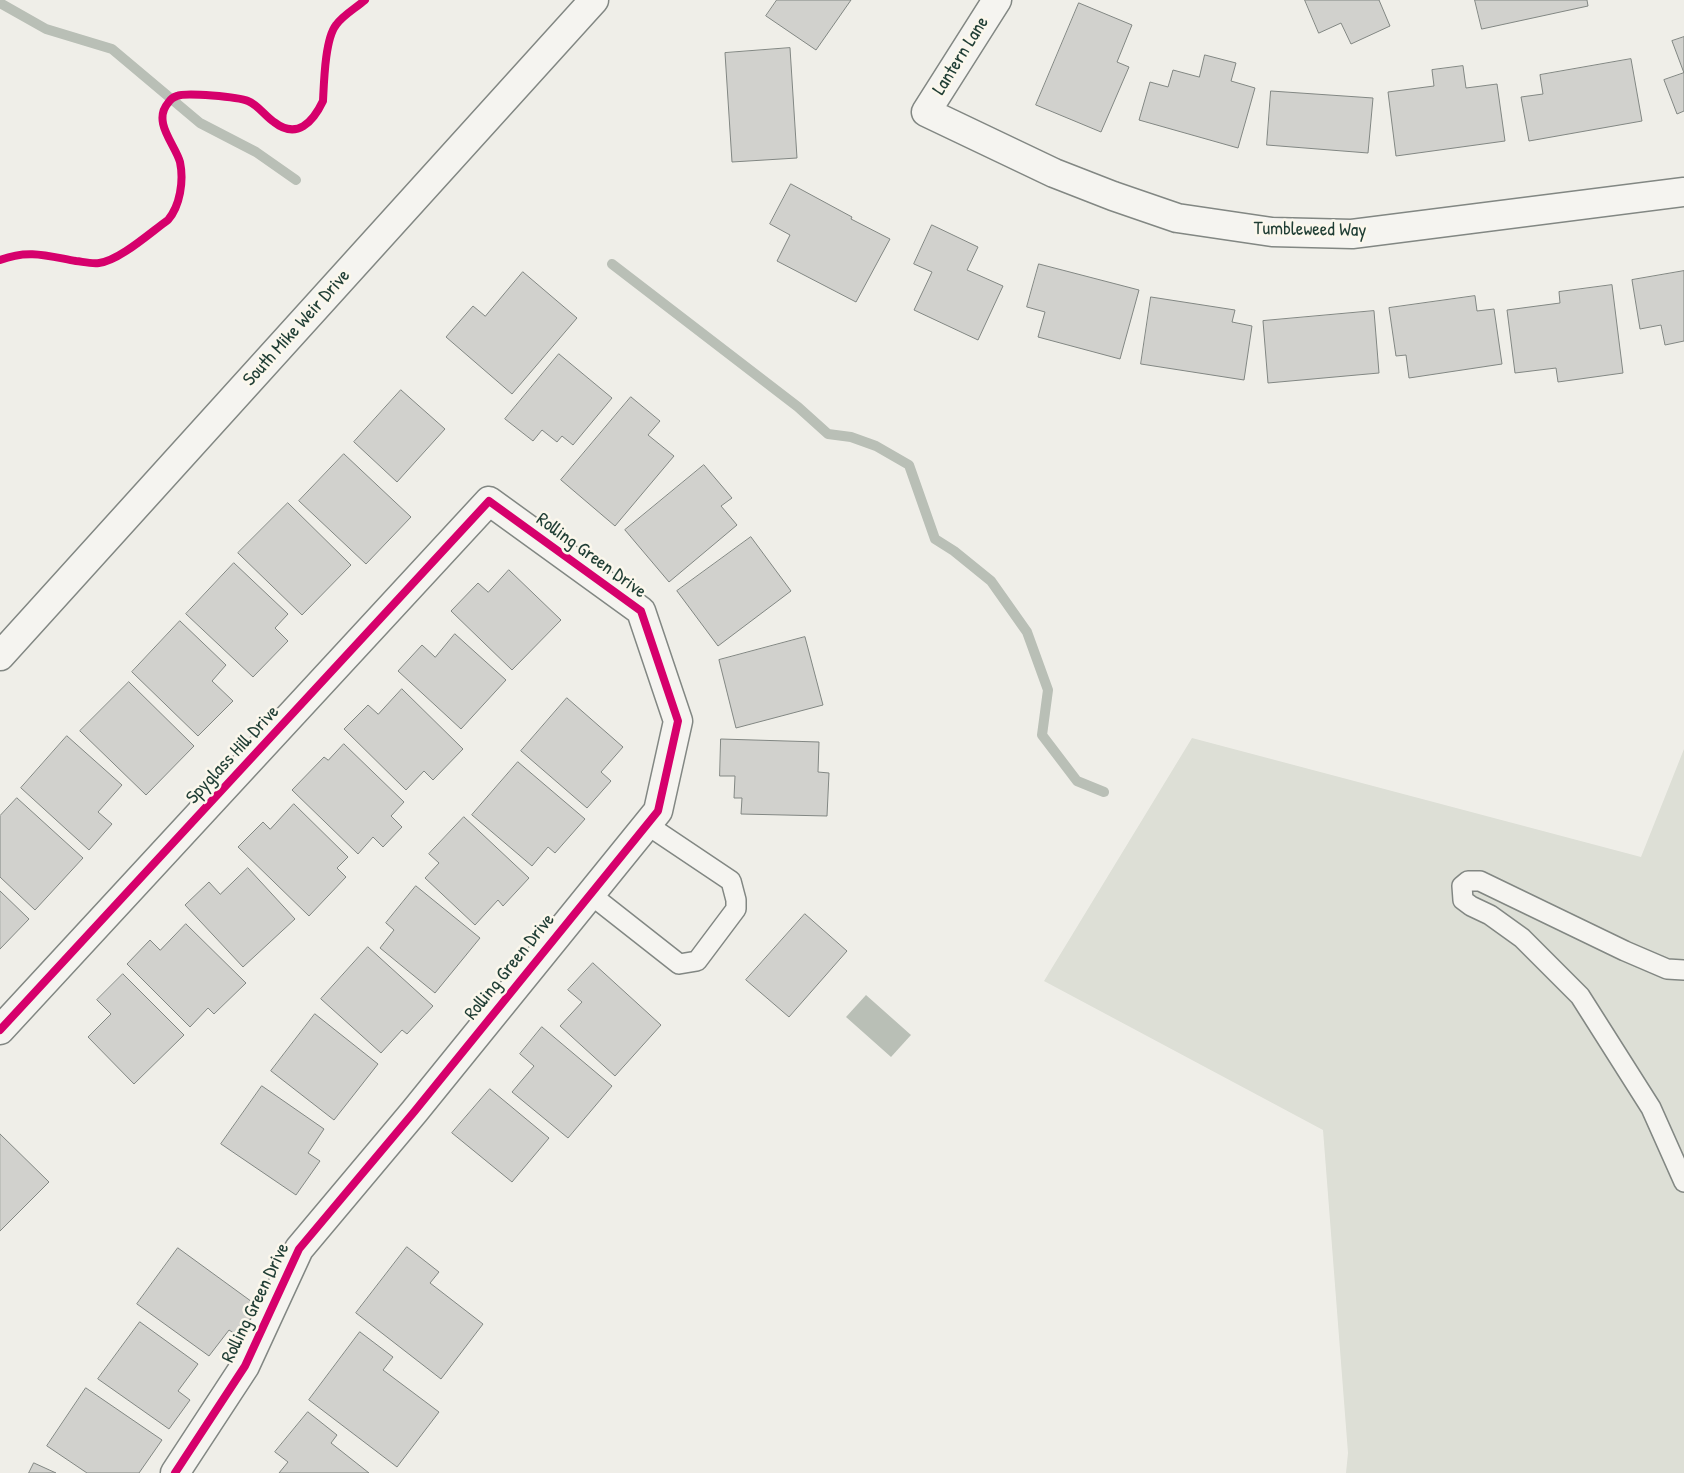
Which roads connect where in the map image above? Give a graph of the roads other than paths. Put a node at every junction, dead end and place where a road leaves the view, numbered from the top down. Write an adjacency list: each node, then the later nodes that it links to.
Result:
1 (594, 0): 6 (street, South Mike Weir Drive)
2 (997, 0): 3 (street, Lantern Lane)
3 (926, 112): 4 (street, Tumbleweed Way)
4 (1684, 192)
5 (489, 501): 7 (street, Rolling Green Drive); 10 (street, Spyglass Hill Drive)
6 (0, 656)
7 (646, 824): 8 (street, Rolling Green Drive); 8 (lane)
8 (590, 894): 12 (street, Rolling Green Drive)
9 (1684, 970): 11 (lane)
10 (0, 1030)
11 (1684, 1182)
12 (175, 1473)

